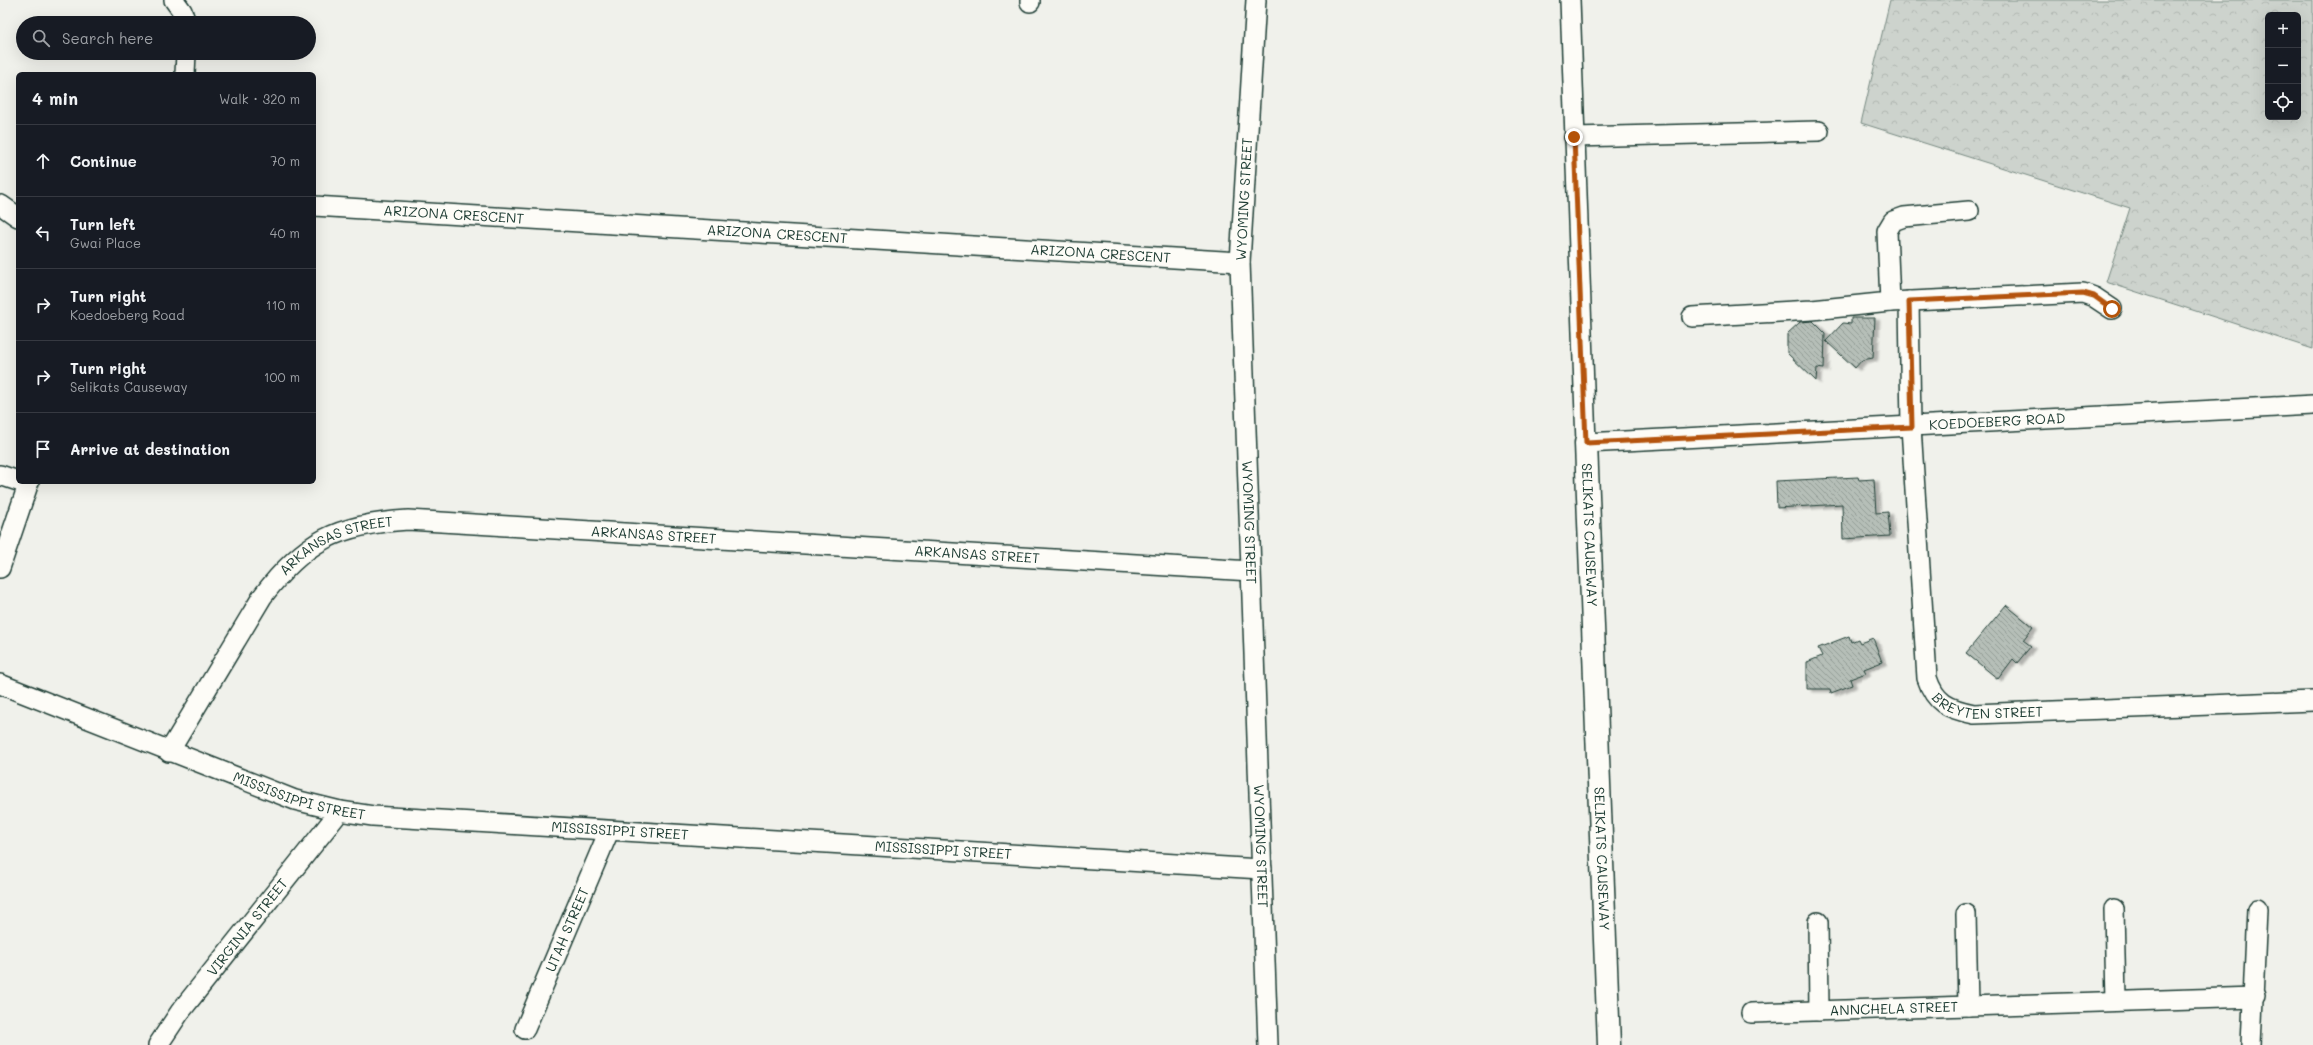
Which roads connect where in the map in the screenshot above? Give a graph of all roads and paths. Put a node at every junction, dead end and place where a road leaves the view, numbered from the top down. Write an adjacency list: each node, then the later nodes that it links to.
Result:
1 (174, 0): 4 (street)
2 (1256, 0): 13 (street, WYOMING STREET)
3 (1570, 0): 8 (street, SELIKATS CAUSEWAY)
4 (184, 16)
5 (186, 60): 6 (street)
6 (185, 72)
7 (1819, 131): 8 (street)
8 (1574, 137): 20 (street, SELIKATS CAUSEWAY)
9 (1, 205): 12 (street)
10 (316, 206): 13 (street, ARIZONA CRESCENT)
11 (1969, 211): 15 (street)
12 (16, 216)
13 (1240, 262): 25 (street, WYOMING STREET)
14 (1909, 301): 15 (street); 16 (street); 19 (street, BREYTEN STREET)
15 (1890, 302): 17 (street)
16 (2112, 309)
17 (1692, 317)
18 (2313, 405): 19 (street, KOEDOEBERG ROAD)
19 (1912, 427): 20 (street, KOEDOEBERG ROAD); 27 (street, BREYTEN STREET)
20 (1586, 443): 44 (street, SELIKATS CAUSEWAY)
21 (0, 475): 22 (street)
22 (16, 480)
23 (23, 484): 24 (street)
24 (0, 568)
25 (1251, 571): 28 (street, ARKANSAS STREET); 31 (street, WYOMING STREET)
26 (0, 684): 28 (street, MISSISSIPPI STREET)
27 (2313, 701)
28 (169, 752): 29 (street, MISSISSIPPI STREET)
29 (340, 811): 30 (street, MISSISSIPPI STREET); 42 (street, VIRGINIA STREET)
30 (610, 831): 31 (street, MISSISSIPPI STREET); 41 (street, UTAH STREET)
31 (1262, 869): 43 (street, WYOMING STREET)
32 (2114, 909): 37 (street)
33 (2257, 909): 36 (street)
34 (1966, 914): 38 (street, ANNCHELA STREET)
35 (1818, 922): 39 (street, ANNCHELA STREET)
36 (2254, 997): 37 (street, ANNCHELA STREET); 45 (street)
37 (2116, 1001): 38 (street, ANNCHELA STREET)
38 (1968, 1006): 39 (street, ANNCHELA STREET)
39 (1820, 1011): 40 (street, ANNCHELA STREET)
40 (1751, 1013)
41 (525, 1029)
42 (158, 1045)
43 (1268, 1045)
44 (1609, 1045)
45 (2251, 1045)

